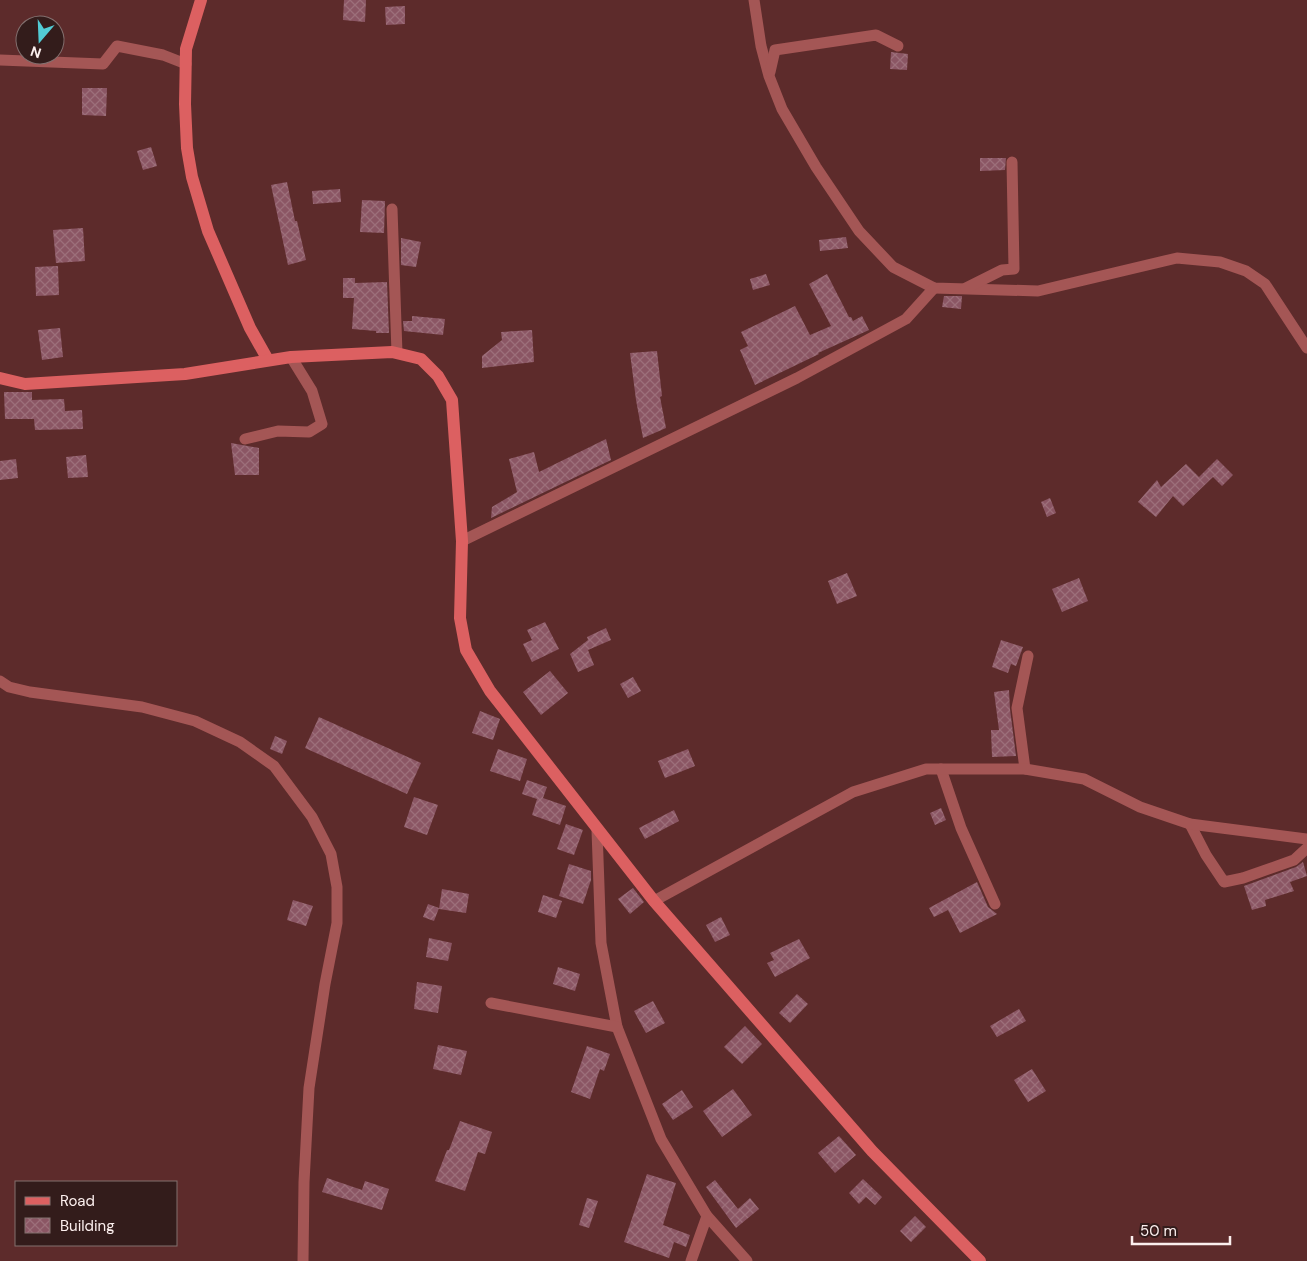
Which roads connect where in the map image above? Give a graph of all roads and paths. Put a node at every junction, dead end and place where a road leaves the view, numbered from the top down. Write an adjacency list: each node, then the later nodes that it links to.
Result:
1 (201, 0): 5 (street)
2 (754, 0): 6 (street)
3 (898, 46): 6 (street)
4 (0, 60): 5 (street)
5 (186, 64): 14 (street)
6 (770, 76): 9 (street)
7 (1012, 162): 10 (street)
8 (392, 209): 12 (street)
9 (934, 288): 10 (street); 17 (street)
10 (965, 289): 11 (street)
11 (1307, 348)
12 (397, 353): 13 (street); 17 (street)
13 (291, 357): 14 (street); 16 (street)
14 (268, 360): 15 (street)
15 (0, 378)
16 (246, 439)
17 (462, 541): 23 (street)
18 (1028, 656): 21 (street)
19 (0, 681): 31 (street)
20 (941, 769): 21 (street); 26 (street); 27 (street)
21 (1025, 769): 22 (street)
22 (1190, 824): 24 (street); 25 (street)
23 (597, 830): 26 (street); 29 (street)
24 (1307, 839)
25 (1307, 848)
26 (654, 901): 34 (street)
27 (995, 904)
28 (491, 1003): 29 (street)
29 (617, 1027): 30 (street)
30 (707, 1216): 32 (street); 33 (street)
31 (303, 1261)
32 (691, 1261)
33 (747, 1261)
34 (980, 1261)

